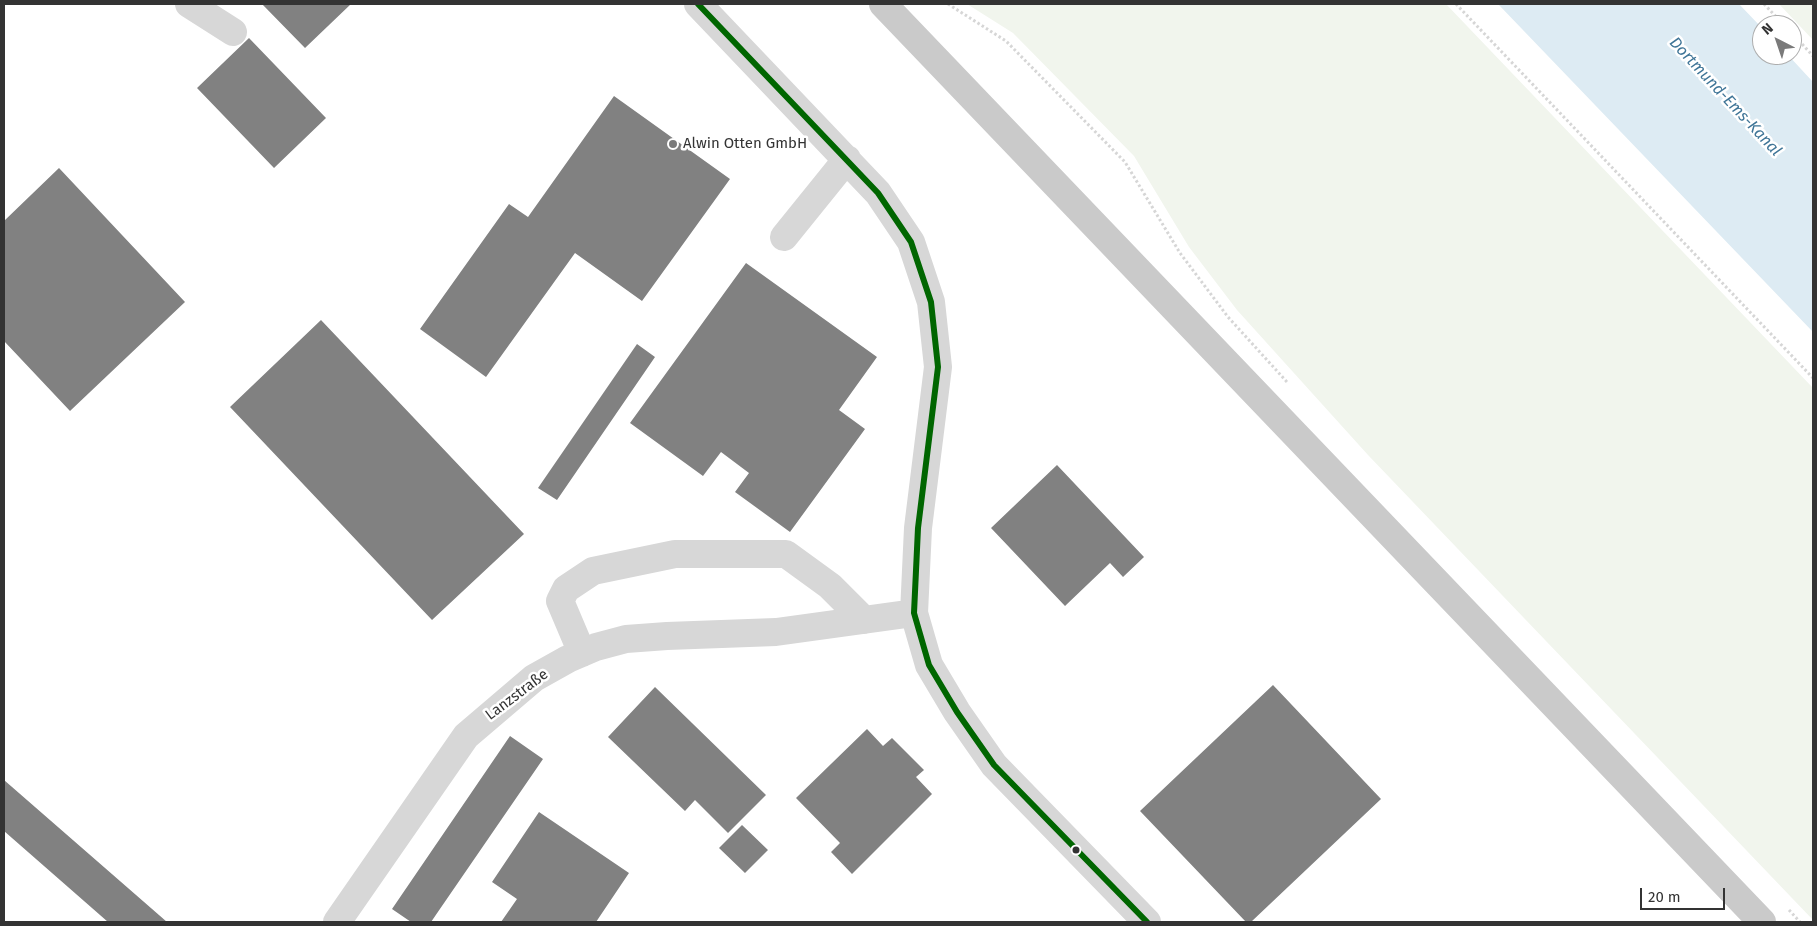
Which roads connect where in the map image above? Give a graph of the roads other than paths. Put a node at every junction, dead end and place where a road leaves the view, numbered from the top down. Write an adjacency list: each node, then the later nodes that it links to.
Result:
1 (698, 4): 5 (street)
2 (883, 4): 12 (main road)
3 (193, 5): 4 (street)
4 (233, 32)
5 (847, 159): 6 (street); 7 (street)
6 (784, 237)
7 (914, 613): 8 (street, Lanzstraße); 11 (street)
8 (864, 620): 9 (street, Lanzstraße); 9 (street)
9 (582, 653): 10 (street, Lanzstraße)
10 (337, 922)
11 (1146, 922)
12 (1762, 922)

